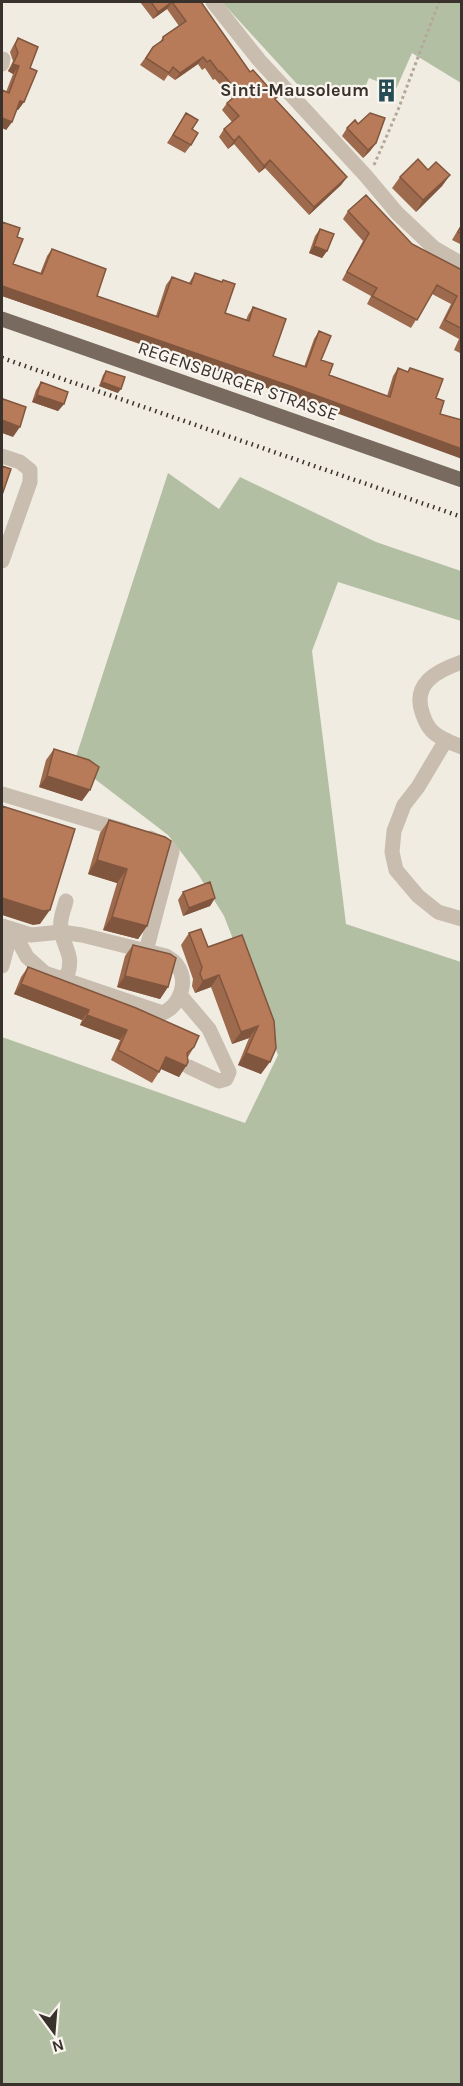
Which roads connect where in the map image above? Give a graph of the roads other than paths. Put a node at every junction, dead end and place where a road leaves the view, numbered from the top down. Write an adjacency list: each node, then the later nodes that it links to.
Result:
1 (213, 2): 2 (street)
2 (462, 264)
3 (2, 319): 5 (main road, REGENSBURGER STRASSE)
4 (2, 456): 6 (street)
5 (462, 480)
6 (2, 561)
7 (462, 662): 8 (street)
8 (447, 740): 9 (street); 12 (street)
9 (462, 747)
10 (2, 794): 15 (street)
11 (66, 901): 14 (street)
12 (462, 919)
13 (7, 928): 14 (street); 16 (street); 17 (street)
14 (61, 932): 15 (street); 17 (street)
15 (146, 951): 18 (street)
16 (2, 966)
17 (60, 978): 18 (street)
18 (181, 996): 19 (street)
19 (189, 1067)

